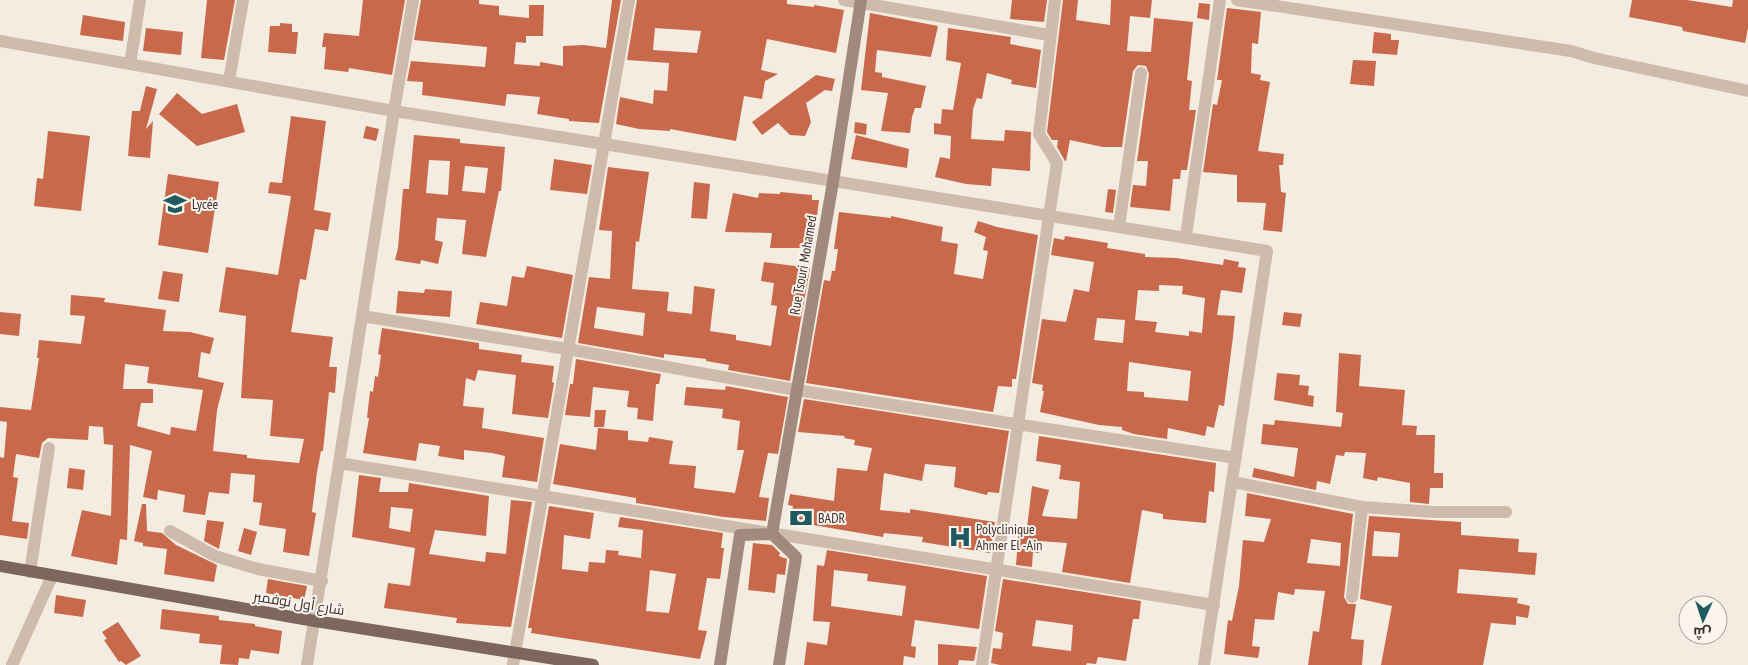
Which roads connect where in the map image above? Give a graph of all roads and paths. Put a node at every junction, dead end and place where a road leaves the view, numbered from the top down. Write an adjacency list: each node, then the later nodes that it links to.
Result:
1 (140, 0): 12 (street)
2 (243, 0): 14 (street)
3 (414, 0): 16 (street)
4 (629, 0): 17 (street)
5 (844, 0): 9 (street)
6 (1055, 0): 10 (street)
7 (1220, 0): 21 (street)
8 (1237, 0): 15 (street)
9 (861, 1): 10 (street); 18 (street, Rue Tsouri Mohamed)
10 (1049, 35): 19 (street)
11 (0, 41): 12 (street)
12 (130, 64): 14 (street)
13 (1141, 73): 20 (street)
14 (229, 81): 16 (street)
15 (1748, 91)
16 (394, 111): 17 (street); 22 (street)
17 (604, 144): 18 (street); 23 (street)
18 (833, 182): 19 (street); 24 (street, Rue Tsouri Mohamed)
19 (1050, 217): 20 (street); 25 (street)
20 (1119, 227): 21 (street)
21 (1186, 236): 27 (street)
22 (362, 316): 23 (street); 28 (street)
23 (567, 349): 24 (street); 30 (street)
24 (796, 390): 25 (street); 34 (street, Rue Tsouri Mohamed)
25 (1018, 424): 27 (street); 36 (street)
26 (49, 448): 37 (street)
27 (1236, 458): 29 (street)
28 (339, 464): 30 (street); 39 (street)
29 (1233, 482): 31 (street); 41 (street)
30 (544, 498): 34 (street); 43 (street)
31 (1362, 507): 32 (street); 40 (street)
32 (1506, 512)
33 (170, 531): 39 (street)
34 (772, 534): 36 (street); 47 (street); 48 (street)
35 (0, 566): 37 (main road, شارع أول نوفمبر)
36 (996, 570): 41 (street); 49 (street)
37 (30, 572): 38 (main road, شارع أول نوفمبر)
38 (52, 576): 42 (main road, شارع أول نوفمبر); 44 (street)
39 (322, 581): 42 (street)
40 (1352, 597)
41 (1214, 605): 50 (street)
42 (316, 621): 43 (main road, شارع أول نوفمبر); 45 (street)
43 (514, 659): 46 (main road, شارع أول نوفمبر)
44 (12, 665)
45 (307, 665)
46 (594, 665)
47 (720, 665)
48 (778, 665)
49 (982, 665)
50 (1204, 665)

